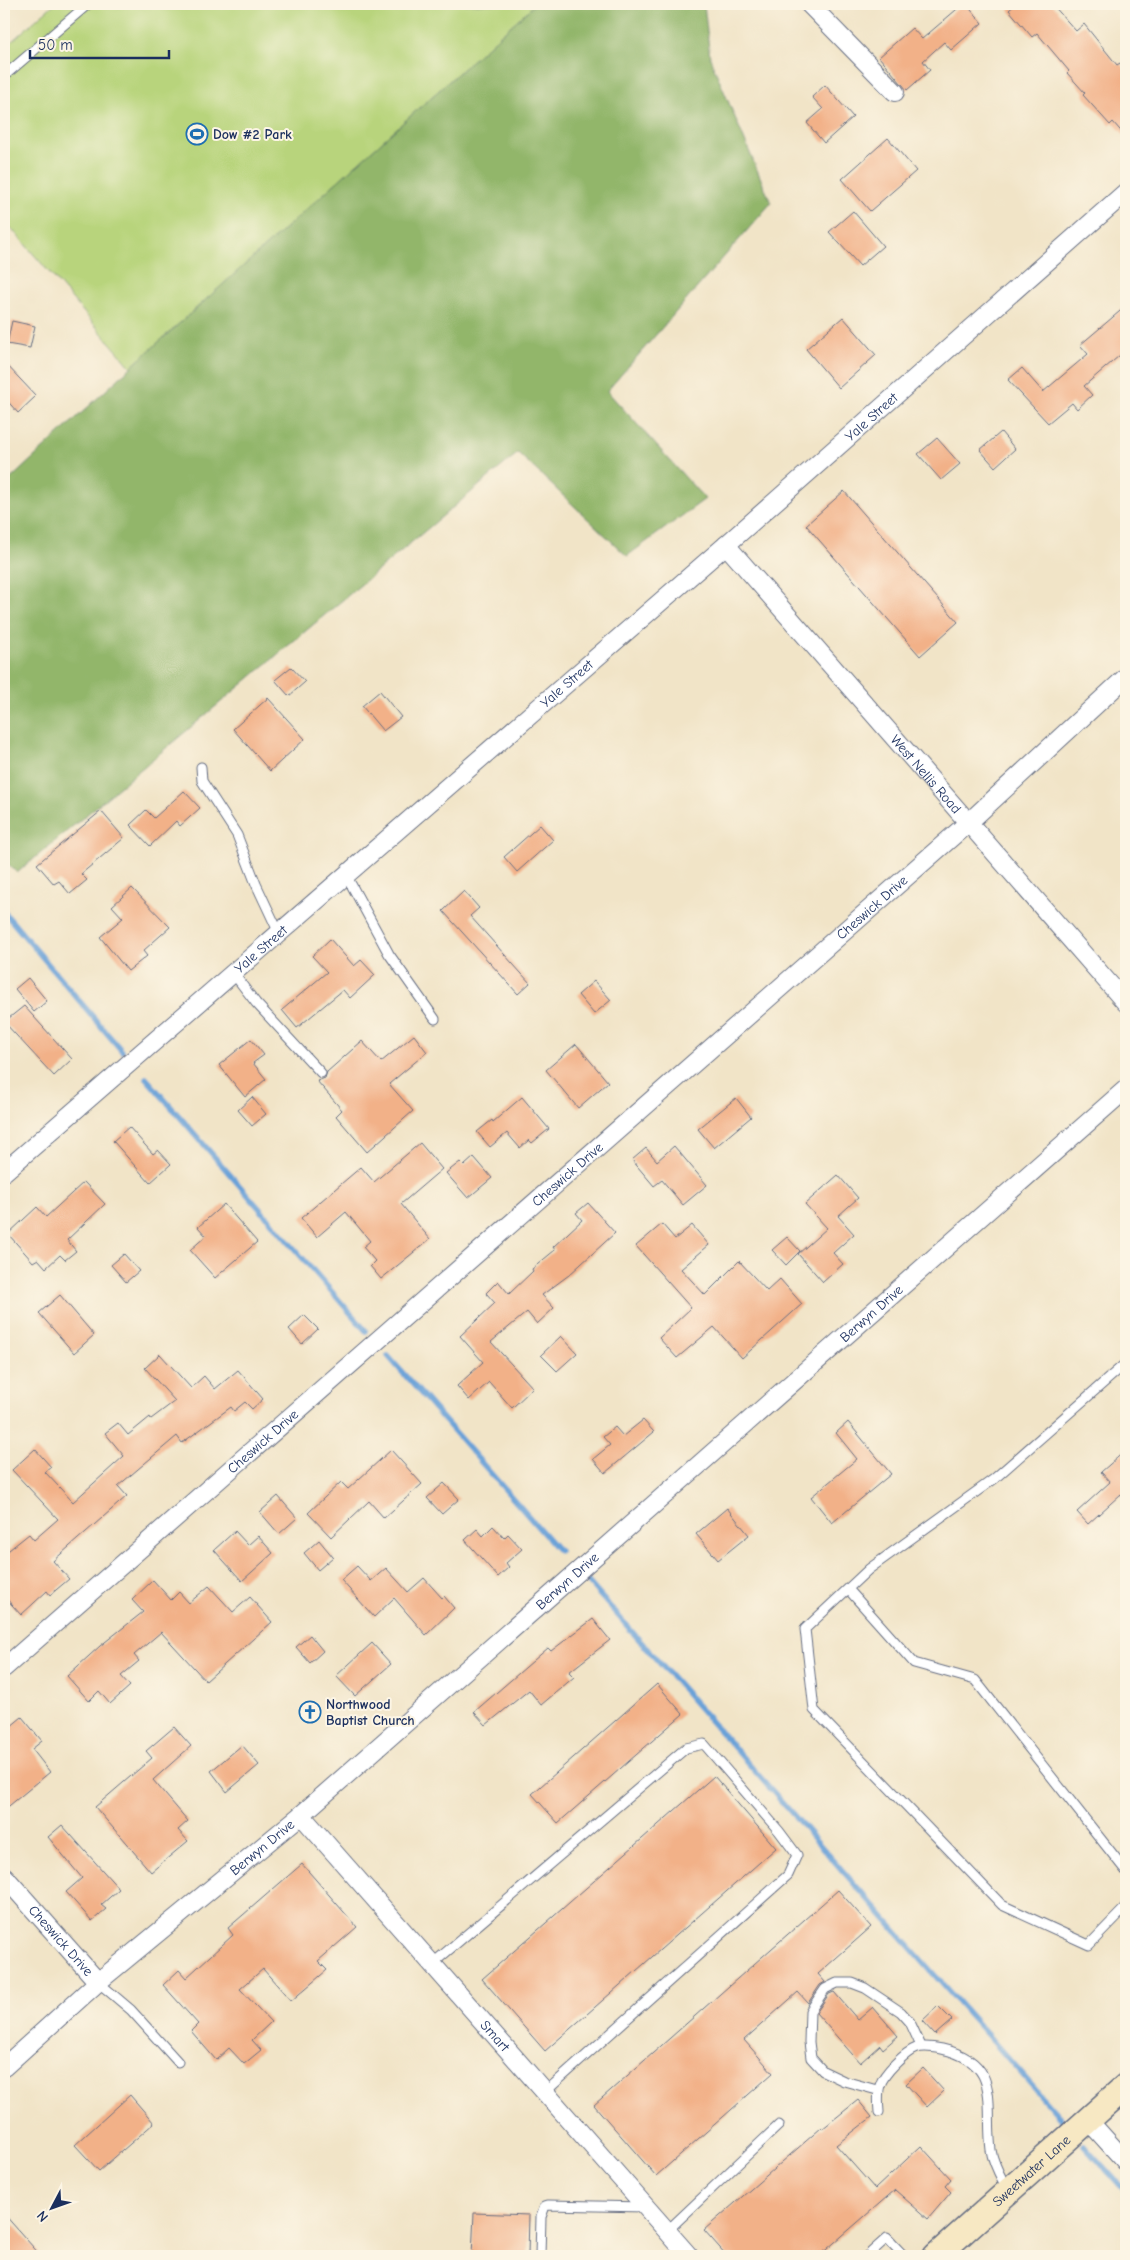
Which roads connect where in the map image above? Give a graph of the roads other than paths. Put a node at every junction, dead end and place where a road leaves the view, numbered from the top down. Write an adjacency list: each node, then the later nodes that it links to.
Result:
1 (88, 4): 3 (lane)
2 (809, 4): 4 (street)
3 (4, 76)
4 (895, 92)
5 (1126, 192): 6 (street, Yale Street)
6 (726, 546): 9 (street, West Nellis Road); 10 (street, Yale Street)
7 (1126, 677): 9 (street, Cheswick Drive)
8 (201, 767): 11 (lane)
9 (969, 822): 13 (street, West Nellis Road); 20 (street, Cheswick Drive)
10 (346, 875): 11 (street, Yale Street); 14 (lane)
11 (279, 933): 12 (street, Yale Street)
12 (233, 973): 15 (lane); 17 (street, Yale Street)
13 (1126, 1003)
14 (435, 1019)
15 (321, 1074)
16 (1126, 1089): 21 (street, Berwyn Drive)
17 (4, 1172)
18 (1126, 1363): 19 (lane)
19 (848, 1589): 22 (lane); 24 (lane)
20 (4, 1668)
21 (302, 1815): 25 (street, Smart); 26 (street, Berwyn Drive)
22 (1126, 1871)
23 (4, 1876): 26 (street, Cheswick Drive)
24 (1126, 1907)
25 (431, 1965): 32 (street, Smart); 32 (lane)
26 (98, 1982): 28 (lane); 29 (street, Berwyn Drive)
27 (921, 2046): 31 (lane); 31 (lane); 37 (lane)
28 (178, 2062)
29 (4, 2067)
30 (1126, 2086): 34 (street, Sweetwater Lane)
31 (877, 2090): 33 (lane)
32 (544, 2093): 38 (street, Smart)
33 (879, 2112)
34 (1088, 2120): 36 (street); 37 (street, Sweetwater Lane)
35 (779, 2125): 39 (lane)
36 (1126, 2162)
37 (1008, 2192): 44 (street, Sweetwater Lane)
38 (646, 2207): 39 (street, Smart); 40 (lane)
39 (667, 2231): 41 (street, Smart)
40 (540, 2256)
41 (689, 2256)
42 (867, 2256): 43 (lane)
43 (904, 2256)
44 (936, 2256)

